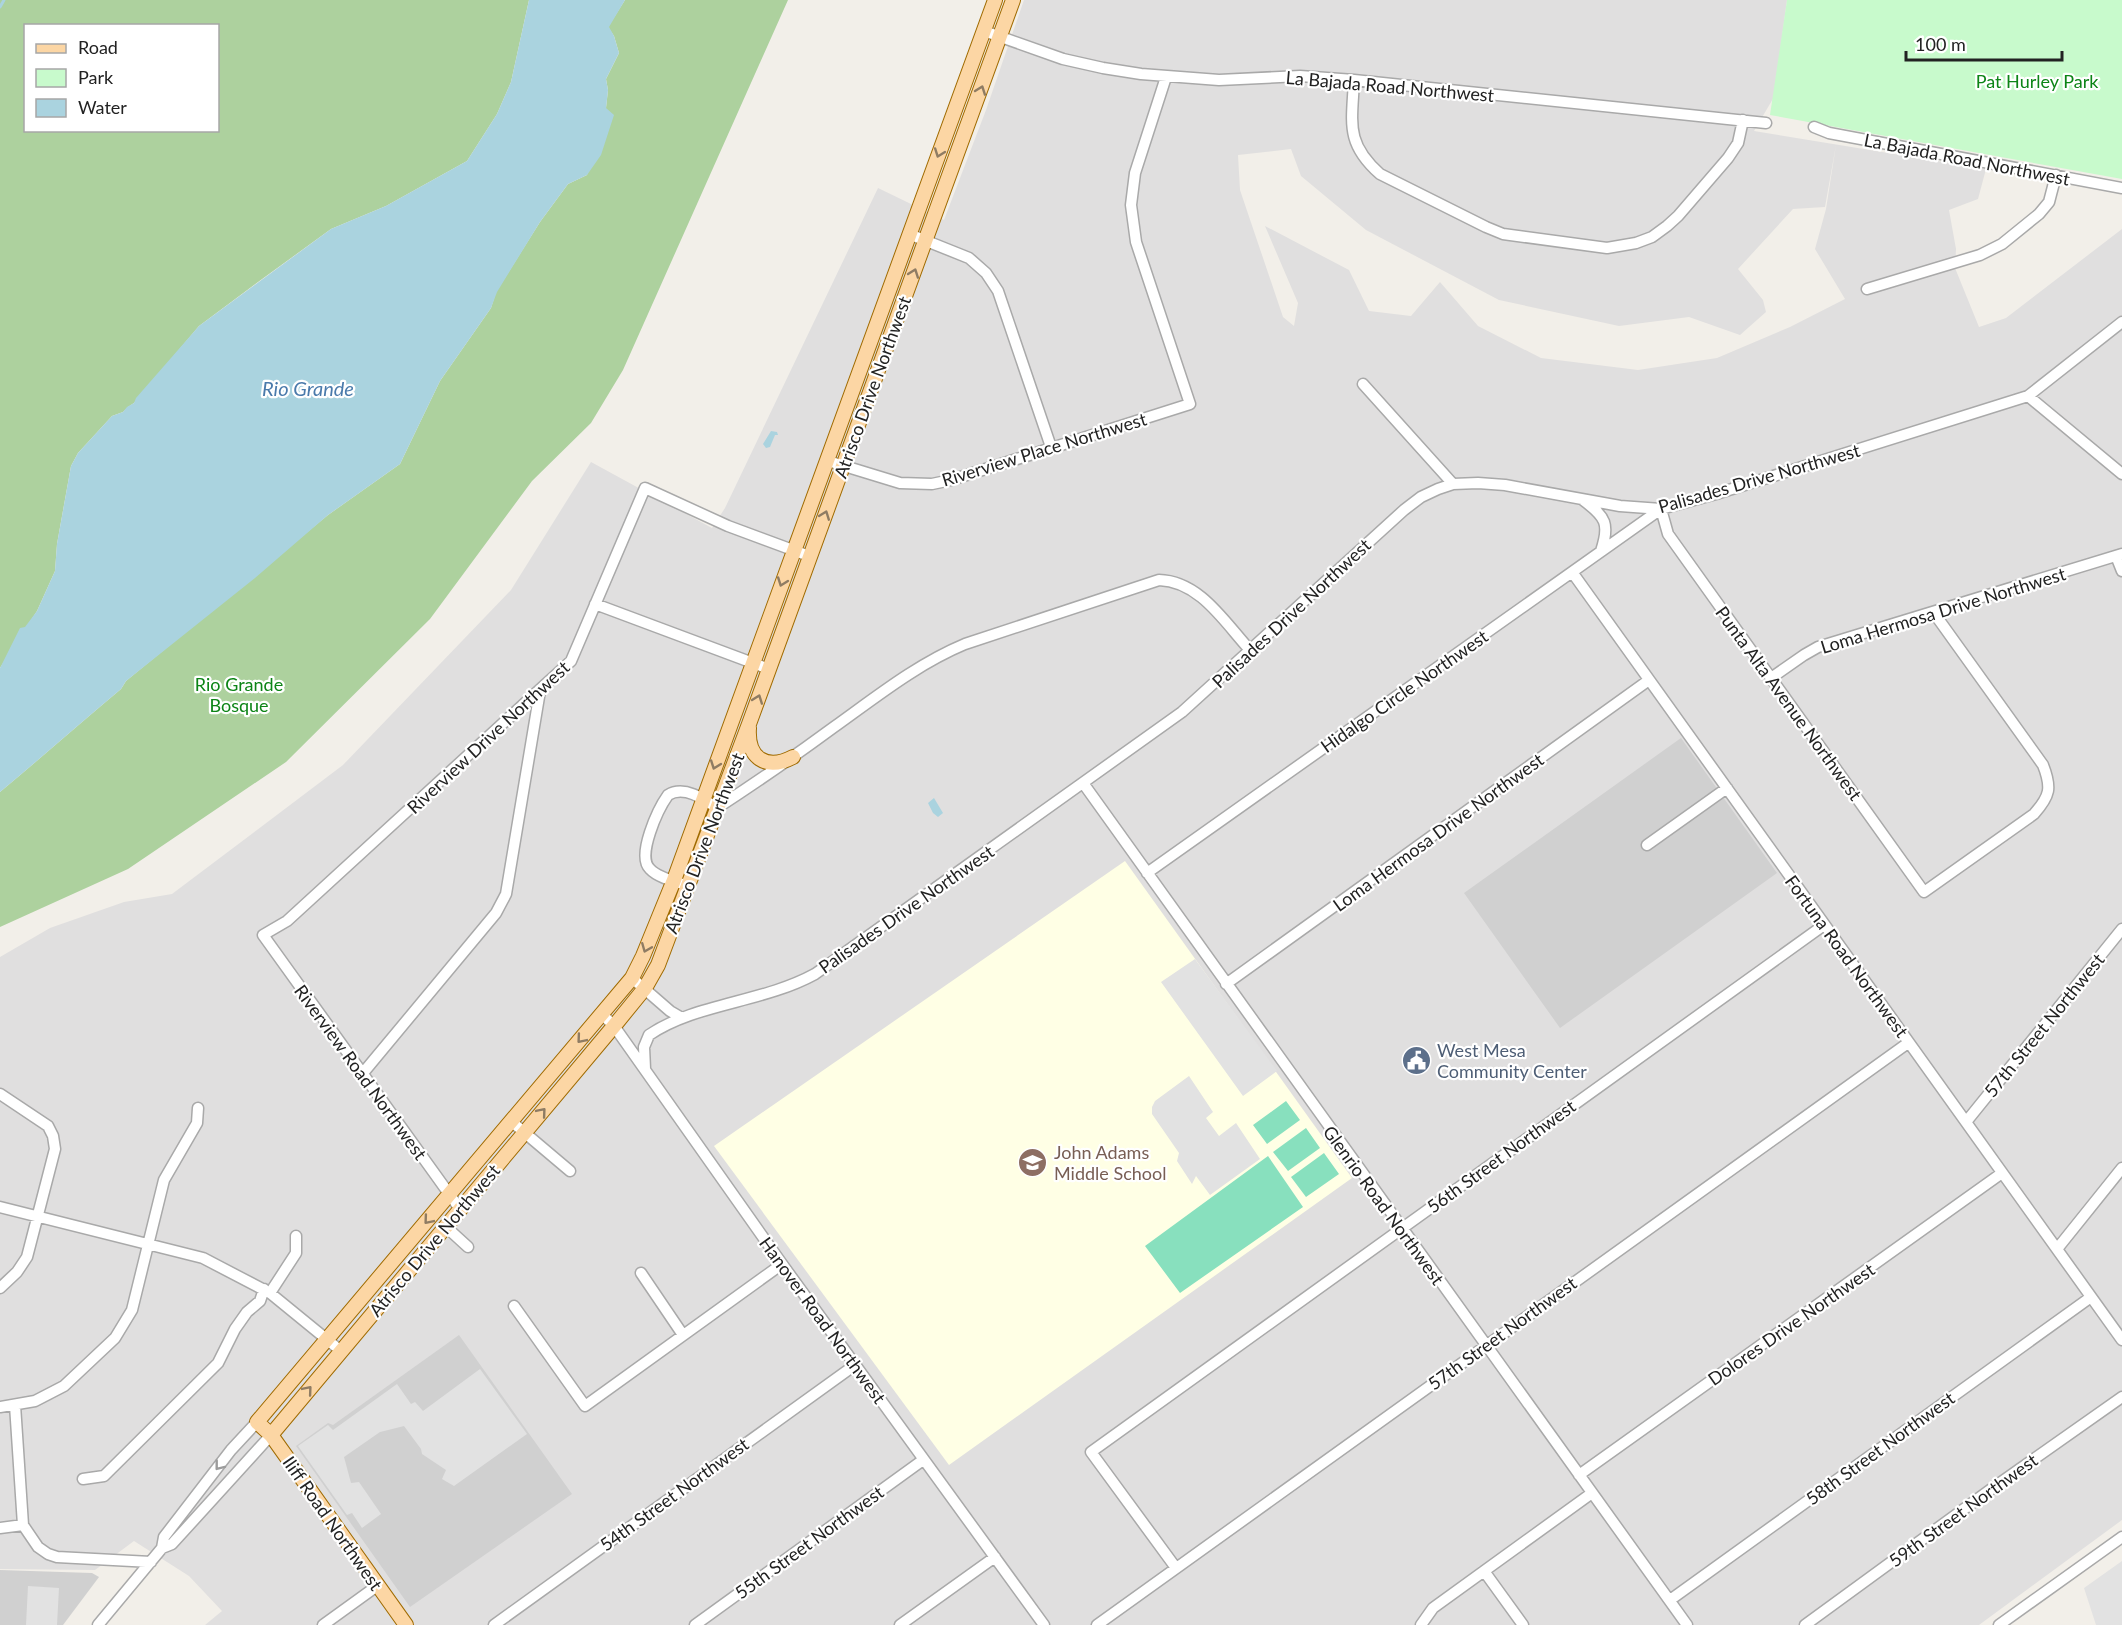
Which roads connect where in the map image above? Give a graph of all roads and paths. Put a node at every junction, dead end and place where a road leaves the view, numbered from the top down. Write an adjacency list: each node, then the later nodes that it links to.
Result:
1 (995, 0): 3 (main road, Atrisco Drive Northwest)
2 (1014, 0): 4 (main road, Atrisco Drive Northwest)
3 (984, 31): 4 (street, La Bajada Road Northwest); 12 (main road, Atrisco Drive Northwest, one-way to 12)
4 (1000, 37): 5 (street, La Bajada Road Northwest); 13 (main road, Atrisco Drive Northwest, one-way to 4)
5 (1166, 77): 6 (street, La Bajada Road Northwest); 18 (street, Riverview Place Northwest)
6 (1354, 80): 7 (street, La Bajada Road Northwest); 7 (street)
7 (1743, 120): 8 (street, La Bajada Road Northwest)
8 (1766, 123)
9 (1814, 127): 10 (street, La Bajada Road Northwest)
10 (2056, 175): 11 (street, La Bajada Road Northwest); 14 (street)
11 (2122, 188)
12 (909, 234): 13 (street); 19 (main road, Atrisco Drive Northwest)
13 (926, 241): 18 (street); 20 (main road, Atrisco Drive Northwest, one-way to 13)
14 (1867, 289)
15 (2122, 322): 17 (street)
16 (1362, 384): 22 (street)
17 (2028, 396): 21 (street); 24 (street, Palisades Drive Northwest)
18 (1051, 447): 20 (street, Riverview Place Northwest)
19 (828, 460): 20 (street, Riverview Place Northwest); 25 (main road, Atrisco Drive Northwest)
20 (843, 465): 28 (main road, Atrisco Drive Northwest, one-way to 20)
21 (2122, 474)
22 (1453, 484): 23 (street, Palisades Drive Northwest); 33 (street, Palisades Drive Northwest)
23 (1580, 498): 24 (street, Palisades Drive Northwest); 26 (street)
24 (1661, 509): 26 (street, Hidalgo Circle Northwest); 36 (street, Punta Alta Avenue Northwest)
25 (793, 550): 28 (street); 31 (street, Riverview Drive Northwest); 34 (main road, Atrisco Drive Northwest, one-way to 34)
26 (1601, 551): 30 (street, Hidalgo Circle Northwest)
27 (2119, 555): 29 (street); 32 (street, Loma Hermosa Drive Northwest)
28 (809, 556): 35 (main road, Atrisco Drive Northwest)
29 (2122, 571)
30 (1572, 572): 37 (street, Fortuna Road Northwest); 46 (street, Hidalgo Circle Northwest)
31 (595, 604): 34 (street); 38 (street, Riverview Drive Northwest)
32 (1934, 613): 36 (street, Loma Hermosa Drive Northwest); 36 (street, Punta Alta Avenue Northwest)
33 (1250, 650): 40 (street); 41 (street, Palisades Drive Northwest)
34 (752, 662): 35 (street); 43 (main road, Atrisco Drive Northwest, one-way to 43)
35 (769, 669): 39 (main road, Atrisco Drive Northwest, one-way to 35)
36 (1771, 678)
37 (1649, 680): 42 (street, Fortuna Road Northwest); 53 (street, Loma Hermosa Drive Northwest)
38 (540, 691): 51 (street, Riverview Drive Northwest); 60 (street)
39 (749, 724): 40 (main road); 44 (main road, Atrisco Drive Northwest)
40 (793, 757): 44 (street)
41 (1083, 783): 46 (street, Glenrio Road Northwest); 56 (street, Palisades Drive Northwest)
42 (1726, 788): 45 (street); 49 (street, Fortuna Road Northwest)
43 (703, 798): 44 (street); 47 (main road, Atrisco Drive Northwest); 47 (street)
44 (717, 808): 48 (main road, Atrisco Drive Northwest)
45 (1647, 845)
46 (1147, 873): 53 (street, Glenrio Road Northwest)
47 (674, 880): 48 (street); 52 (main road, Atrisco Drive Northwest, one-way to 52)
48 (688, 886): 54 (main road, Atrisco Drive Northwest)
49 (1824, 925): 58 (street, Fortuna Road Northwest); 74 (street, 56th Street Northwest)
50 (2122, 928): 64 (street, 57th Street Northwest)
51 (263, 935): 60 (street, Riverview Road Northwest)
52 (632, 978): 54 (street); 55 (main road, Atrisco Drive Northwest)
53 (1226, 984): 74 (street, Glenrio Road Northwest)
54 (645, 988): 56 (street); 57 (main road, Atrisco Drive Northwest)
55 (602, 1014): 57 (street, Hanover Road Northwest); 63 (main road, Atrisco Drive Northwest, one-way to 63)
56 (682, 1018): 59 (street, Palisades Drive Northwest)
57 (614, 1026): 59 (street, Hanover Road Northwest); 65 (main road, Atrisco Drive Northwest, one-way to 57)
58 (1908, 1043): 64 (street, Fortuna Road Northwest); 88 (street, 57th Street Northwest)
59 (645, 1069): 79 (street, Hanover Road Northwest)
60 (363, 1073): 69 (street, Riverview Road Northwest)
61 (0, 1094): 72 (street)
62 (198, 1108): 76 (street)
63 (512, 1122): 65 (street); 69 (main road, Atrisco Drive Northwest)
64 (1966, 1122): 68 (street, Fortuna Road Northwest)
65 (525, 1132): 67 (street); 71 (main road, Atrisco Drive Northwest)
66 (2122, 1168): 78 (street)
67 (570, 1171)
68 (2002, 1173): 78 (street, Fortuna Road Northwest); 97 (street, Dolores Drive Northwest)
69 (449, 1194): 71 (street, Riverview Road Northwest); 87 (main road, Atrisco Drive Northwest, one-way to 87)
70 (0, 1206): 72 (street)
71 (460, 1209): 73 (main road, Atrisco Drive Northwest)
72 (38, 1216): 76 (street); 81 (street)
73 (445, 1226): 77 (street); 89 (main road, Atrisco Drive Northwest)
74 (1401, 1228): 88 (street, Glenrio Road Northwest); 106 (street, 56th Street Northwest)
75 (296, 1236): 82 (street)
76 (149, 1245): 82 (street); 92 (street)
77 (468, 1247)
78 (2057, 1249): 83 (street, Fortuna Road Northwest)
79 (782, 1264): 85 (street); 90 (street, Hanover Road Northwest)
80 (641, 1274): 85 (street)
81 (0, 1288)
82 (267, 1291): 87 (street); 98 (street)
83 (2091, 1297): 86 (street, Fortuna Road Northwest); 109 (street, 58th Street Northwest)
84 (514, 1306): 85 (street)
85 (683, 1335)
86 (2121, 1338)
87 (327, 1339): 89 (street); 94 (main road, Atrisco Drive Northwest)
88 (1486, 1345): 97 (street, Glenrio Road Northwest); 106 (street, 57th Street Northwest)
89 (341, 1351): 95 (main road, Atrisco Drive Northwest, one-way to 89)
90 (855, 1365): 96 (street, Hanover Road Northwest); 113 (street, 54th Street Northwest)
91 (2122, 1397): 121 (street, 59th Street Northwest)
92 (15, 1405): 93 (street); 100 (street)
93 (0, 1407)
94 (257, 1422): 95 (main road, Iliff Road Northwest); 103 (street, Atrisco Drive Northwest, one-way to 103)
95 (271, 1435): 103 (street, Atrisco Drive Northwest); 108 (main road, Iliff Road Northwest)
96 (923, 1460): 104 (street, Hanover Road Northwest); 114 (street, 55th Street Northwest)
97 (1580, 1475): 99 (street, Glenrio Road Northwest)
98 (83, 1479)
99 (1592, 1493): 107 (street); 109 (street, Glenrio Road Northwest)
100 (23, 1525): 101 (street); 105 (street)
101 (0, 1528)
102 (2122, 1537): 122 (street)
103 (162, 1548): 105 (street, Atrisco Drive Northwest)
104 (995, 1557): 115 (street); 116 (street, Hanover Road Northwest)
105 (151, 1562): 110 (street, Atrisco Drive Northwest)
106 (1176, 1568): 117 (street, 57th Street Northwest)
107 (1484, 1571): 118 (street); 119 (street)
108 (377, 1586): 111 (street); 112 (main road, Iliff Road Northwest)
109 (1670, 1600): 120 (street, Glenrio Road Northwest)
110 (98, 1625)
111 (323, 1625)
112 (406, 1625)
113 (494, 1625)
114 (695, 1625)
115 (900, 1625)
116 (1044, 1625)
117 (1097, 1625)
118 (1421, 1625)
119 (1523, 1625)
120 (1687, 1625)
121 (1805, 1625)
122 (2000, 1625)

